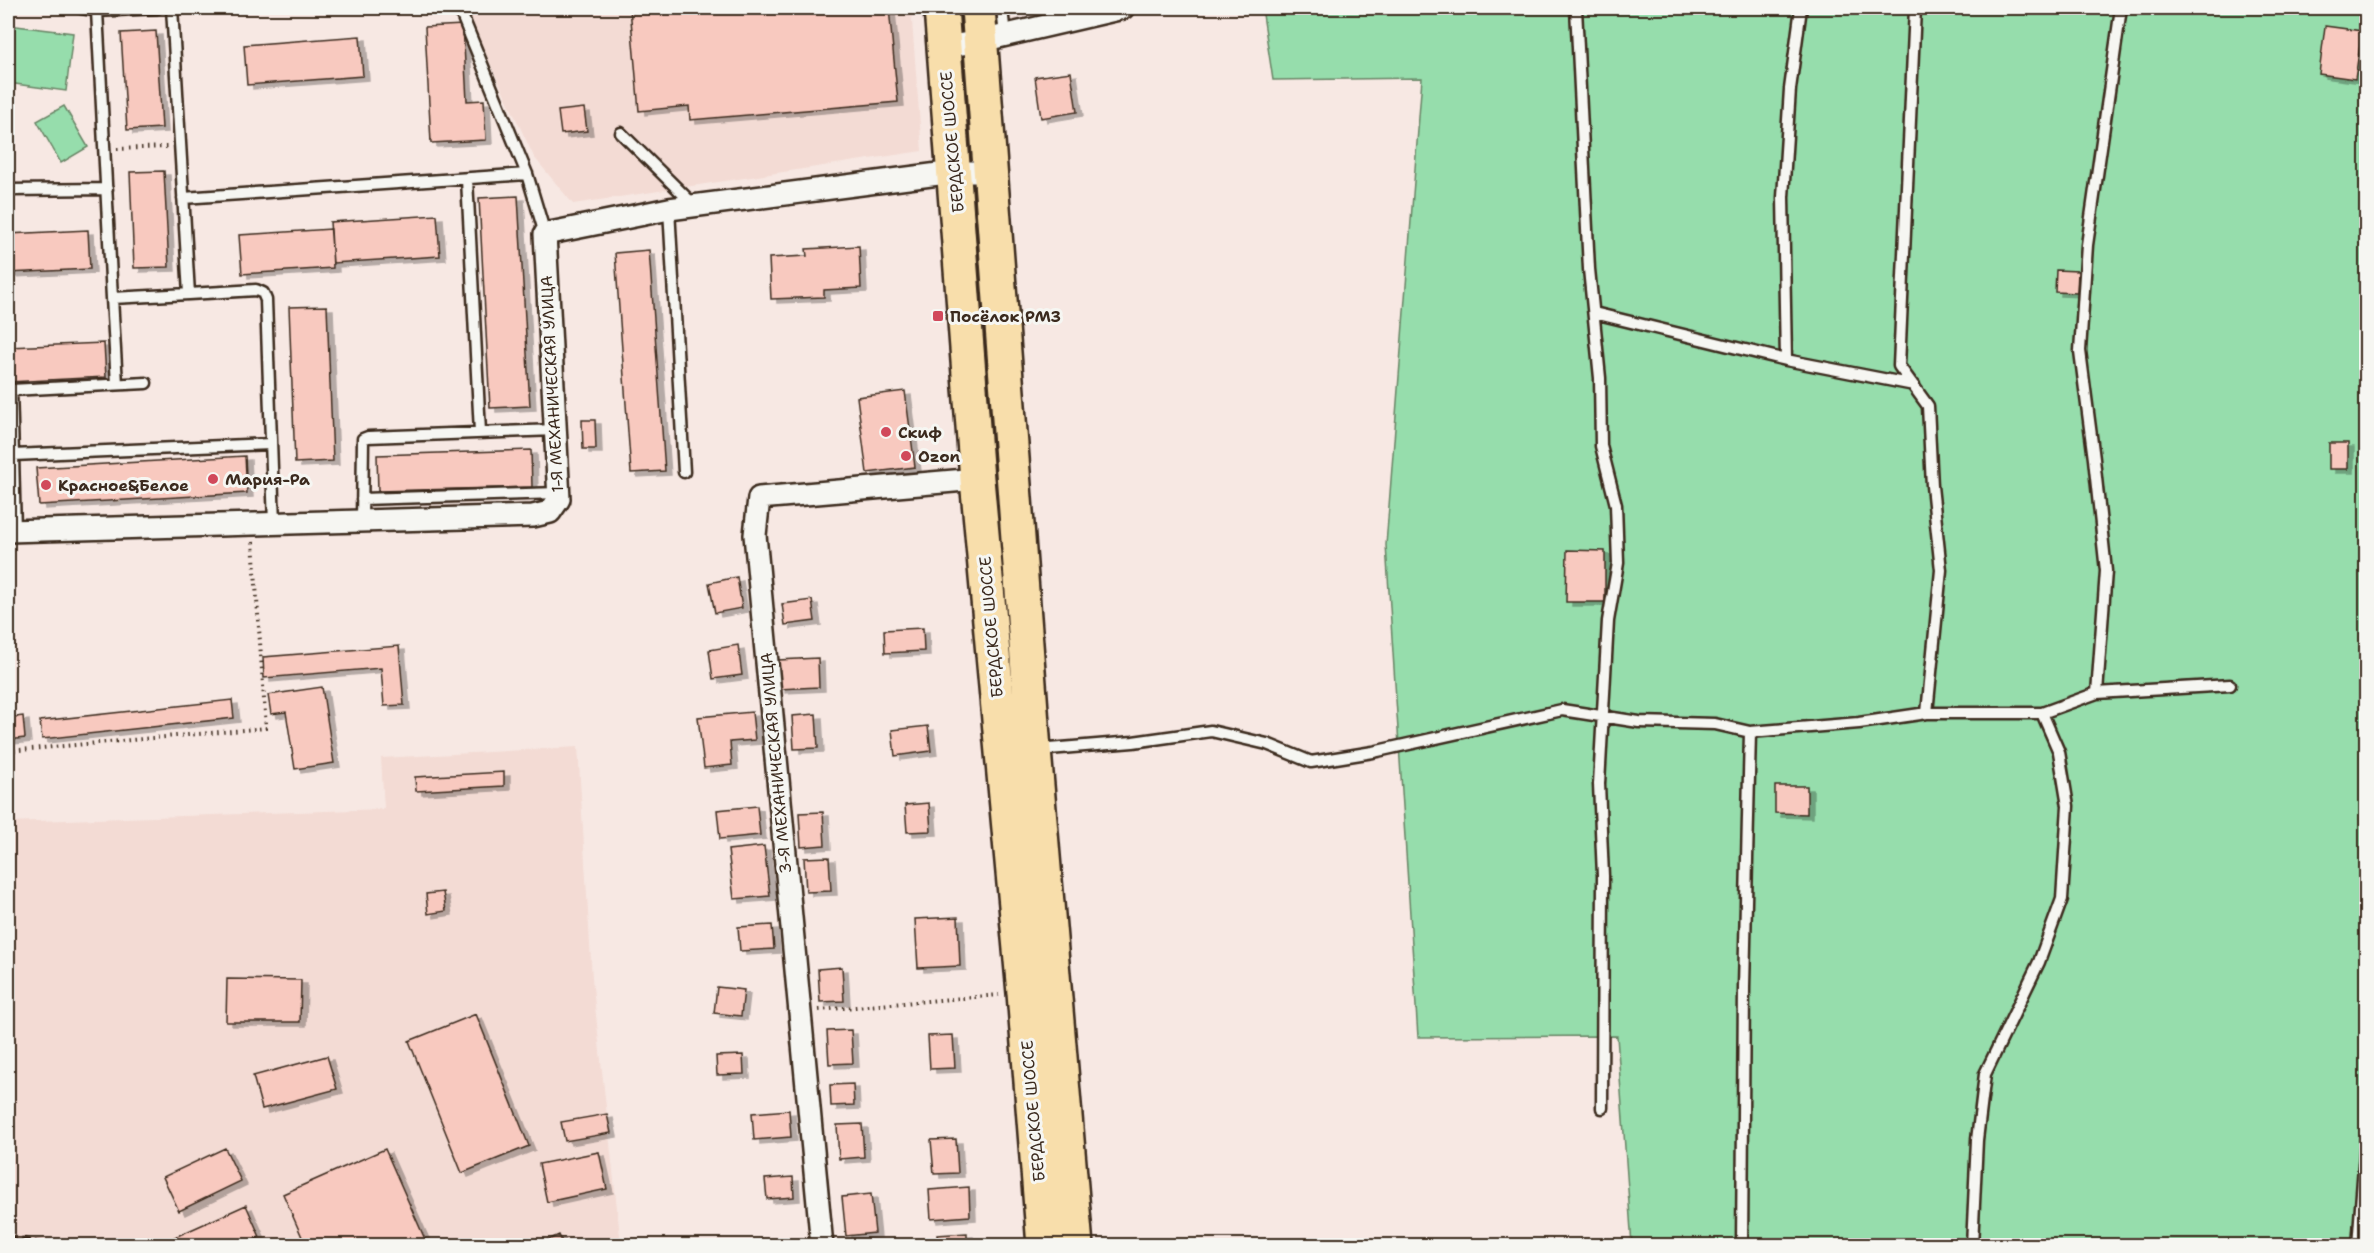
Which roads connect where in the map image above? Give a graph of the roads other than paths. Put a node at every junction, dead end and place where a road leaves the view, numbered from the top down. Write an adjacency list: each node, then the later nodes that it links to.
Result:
1 (81, 8): 13 (lane)
2 (157, 8): 13 (lane)
3 (172, 8): 23 (lane)
4 (459, 8): 19 (lane)
5 (941, 8): 15 (highway, БЕРДСКОЕ ШОССЕ)
6 (978, 8): 14 (highway, БЕРДСКОЕ ШОССЕ)
7 (1002, 8): 14 (lane)
8 (1123, 8): 14 (street)
9 (1576, 8): 29 (lane)
10 (1801, 8): 30 (lane)
11 (1915, 8): 33 (lane)
12 (2121, 8): 47 (lane)
13 (97, 11): 21 (lane)
14 (993, 39): 15 (street); 18 (highway, БЕРДСКОЕ ШОССЕ)
15 (944, 47): 17 (highway, БЕРДСКОЕ ШОССЕ)
16 (621, 133): 24 (lane)
17 (954, 172): 18 (street); 24 (street); 40 (highway, БЕРДСКОЕ ШОССЕ)
18 (991, 172): 52 (highway, БЕРДСКОЕ ШОССЕ)
19 (526, 174): 20 (lane); 26 (lane)
20 (467, 178): 23 (lane); 36 (lane)
21 (107, 189): 22 (lane); 28 (lane)
22 (8, 190)
23 (183, 198): 27 (lane)
24 (695, 206): 25 (street)
25 (669, 209): 26 (street); 39 (lane)
26 (545, 234): 35 (street, 1-Я МЕХАНИЧЕСКАЯ УЛИЦА)
27 (189, 294): 28 (lane); 37 (lane)
28 (112, 298): 32 (lane)
29 (1594, 313): 30 (lane); 50 (lane)
30 (1786, 360): 33 (lane)
31 (146, 383): 32 (lane)
32 (117, 384): 34 (lane)
33 (1914, 385): 49 (lane)
34 (9, 390): 38 (lane)
35 (556, 430): 36 (lane); 41 (street, 1-Я МЕХАНИЧЕСКАЯ УЛИЦА)
36 (480, 432): 42 (lane)
37 (271, 444): 38 (lane); 44 (lane)
38 (10, 455): 45 (lane)
39 (684, 472)
40 (977, 480): 55 (street, 3-Я МЕХАНИЧЕСКАЯ УЛИЦА); 56 (highway, БЕРДСКОЕ ШОССЕ)
41 (559, 493): 42 (lane); 43 (street, 1-Я МЕХАНИЧЕСКАЯ УЛИЦА)
42 (362, 499): 43 (lane)
43 (362, 521): 44 (street, 1-Я МЕХАНИЧЕСКАЯ УЛИЦА)
44 (274, 524): 45 (street, 1-Я МЕХАНИЧЕСКАЯ УЛИЦА)
45 (11, 531)
46 (2230, 685): 47 (lane)
47 (2097, 693): 48 (lane)
48 (2042, 712): 49 (lane); 59 (lane)
49 (1927, 713): 51 (lane)
50 (1602, 716): 51 (lane); 52 (lane); 53 (lane)
51 (1750, 732): 58 (lane)
52 (1034, 750): 57 (highway, БЕРДСКОЕ ШОССЕ)
53 (1602, 1108)
54 (2367, 1139): 60 (lane)
55 (822, 1245)
56 (1044, 1245)
57 (1076, 1245)
58 (1742, 1245)
59 (1972, 1245)
60 (2358, 1245)

